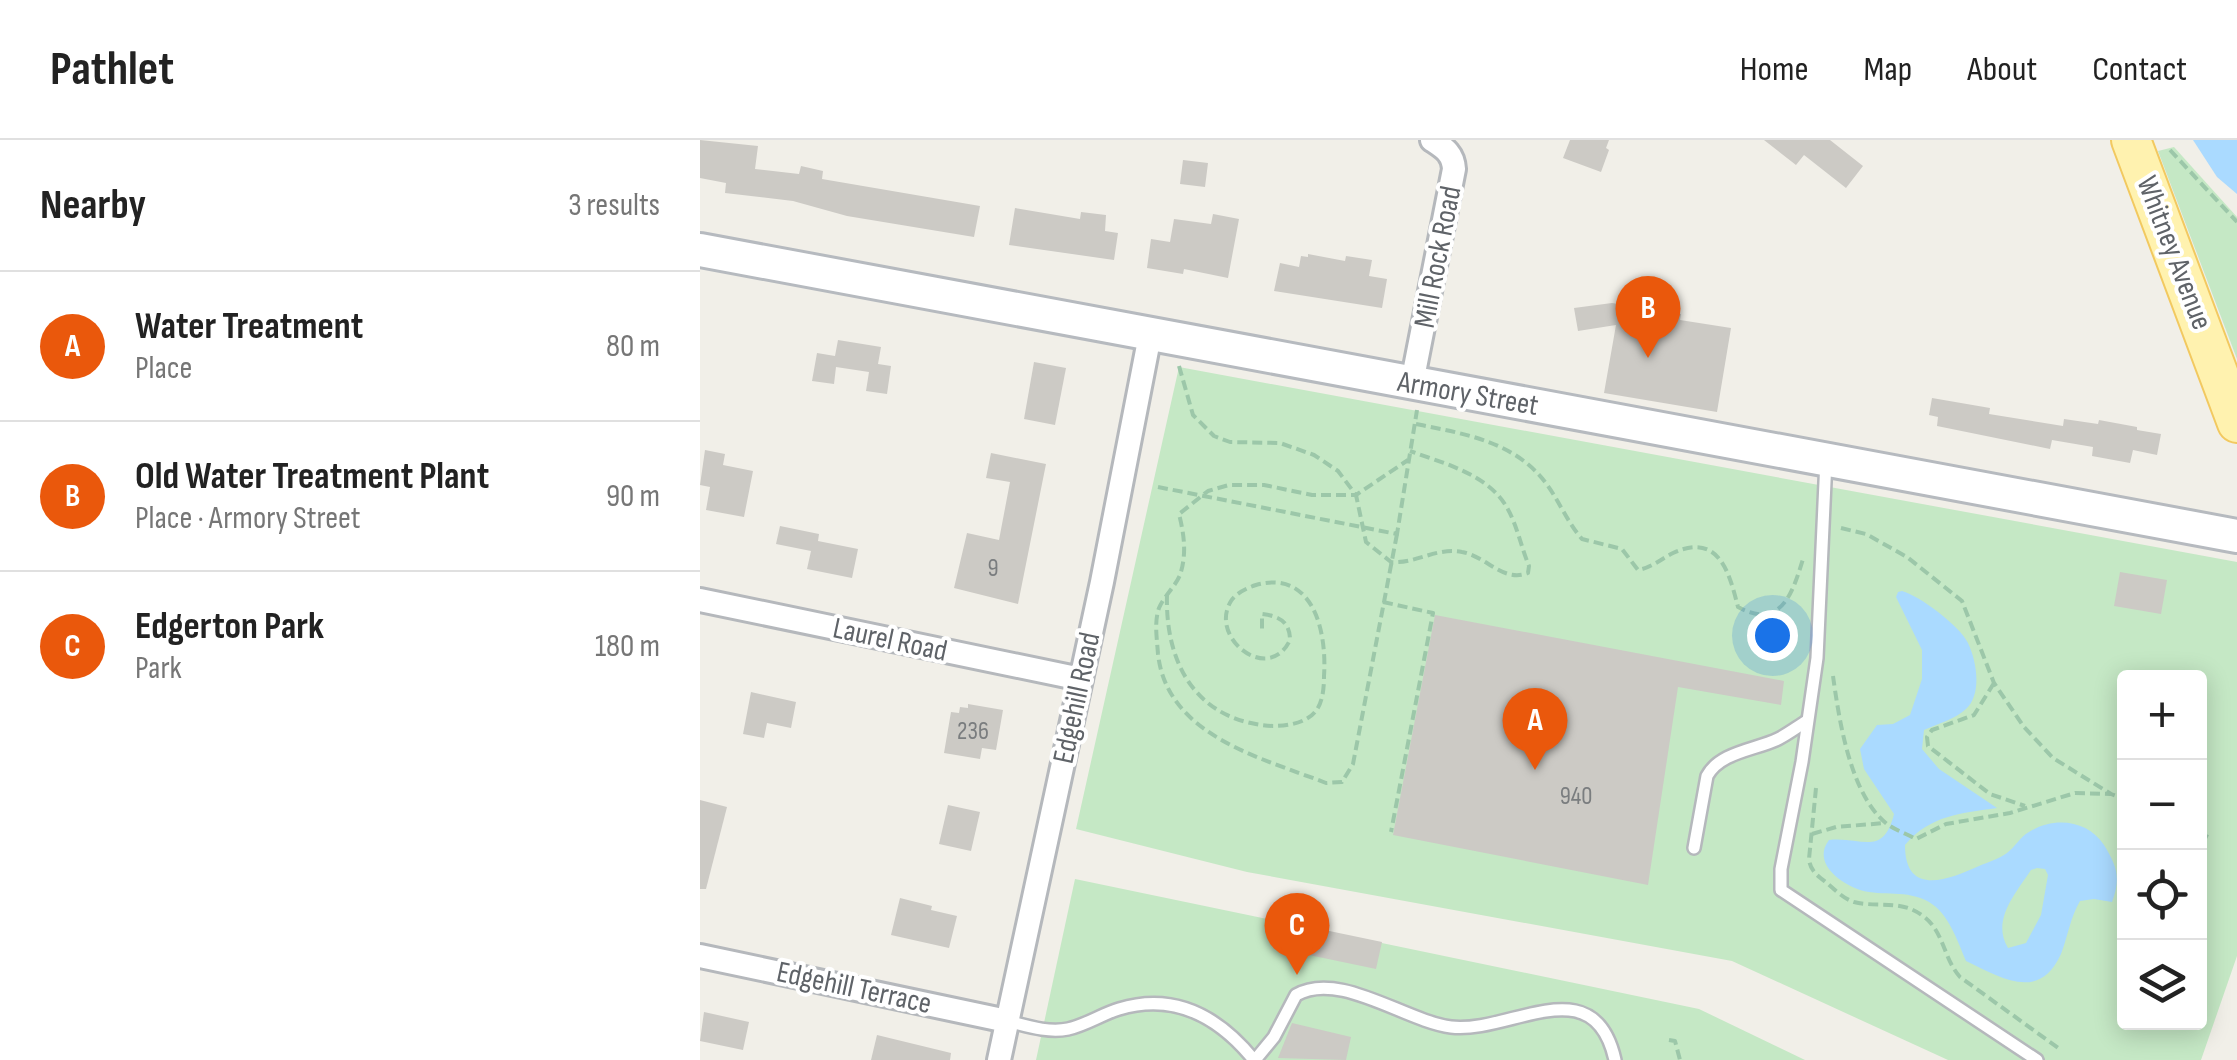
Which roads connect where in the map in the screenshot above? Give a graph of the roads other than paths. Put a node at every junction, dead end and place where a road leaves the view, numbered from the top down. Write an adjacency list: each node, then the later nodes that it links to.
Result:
1 (1432, 140): 5 (street, Mill Rock Road)
2 (2130, 140): 6 (main road, Whitney Avenue)
3 (700, 250): 4 (main road, Armory Street)
4 (1166, 338): 5 (main road, Armory Street); 10 (street, Edgehill Road)
5 (1415, 395): 7 (main road, Armory Street)
6 (2237, 423)
7 (1826, 460): 8 (main road, Armory Street); 11 (lane)
8 (2237, 536)
9 (700, 600): 10 (street, Laurel Road)
10 (1081, 680): 14 (street, Edgehill Road)
11 (1806, 721): 12 (lane); 18 (lane)
12 (1694, 848)
13 (700, 956): 14 (street, Edgehill Terrace)
14 (1007, 1021): 15 (street, Edgehill Road); 16 (lane)
15 (999, 1060)
16 (1254, 1060): 17 (lane)
17 (1615, 1060)
18 (2037, 1060)

